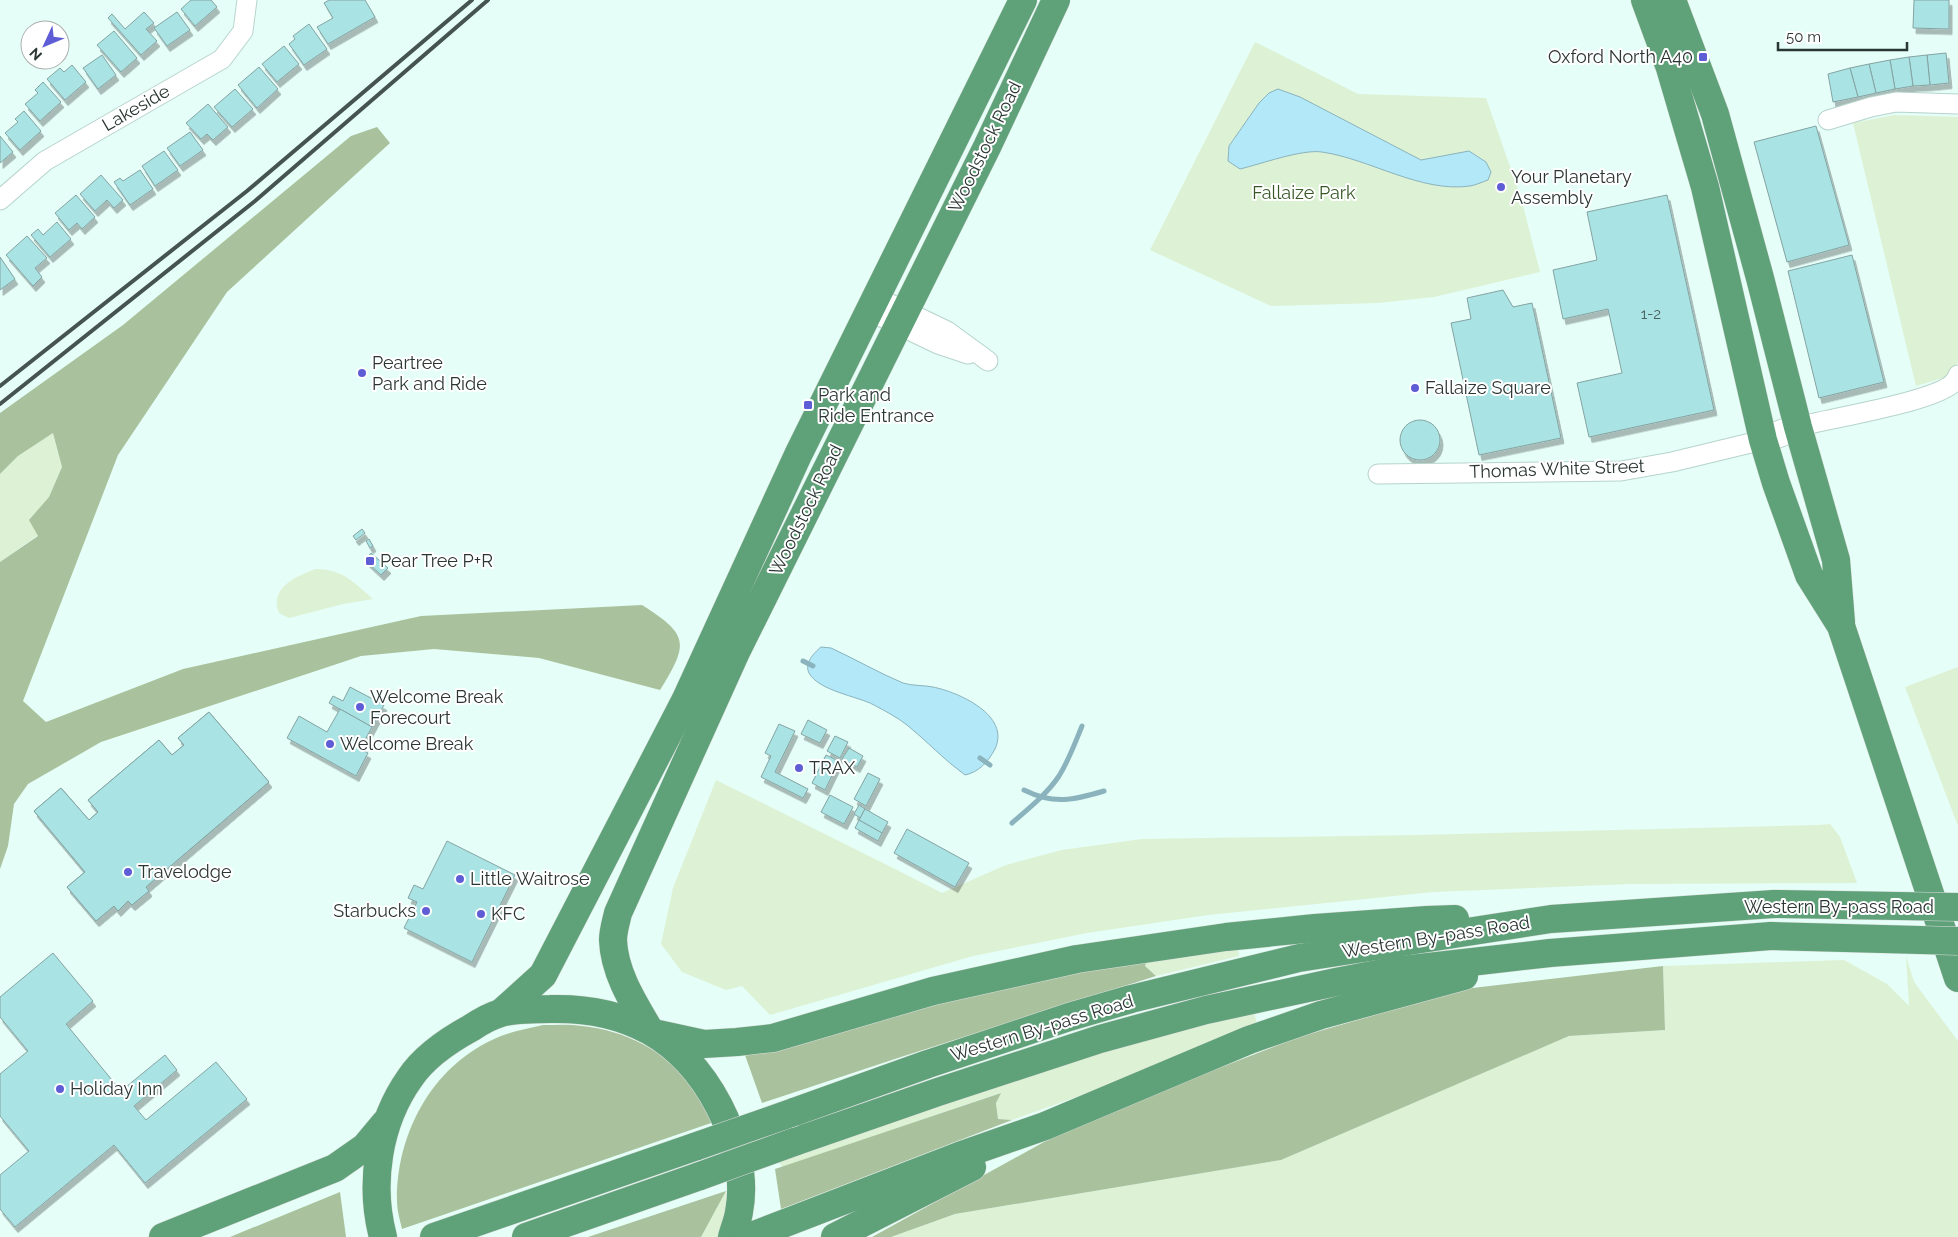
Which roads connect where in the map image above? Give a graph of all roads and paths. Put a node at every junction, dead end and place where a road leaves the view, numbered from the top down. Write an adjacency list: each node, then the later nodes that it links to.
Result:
1 (247, 0): 8 (street, Lakeside)
2 (1023, 0): 9 (highway, Woodstock Road)
3 (1056, 0): 10 (highway, Woodstock Road)
4 (1645, 0): 13 (highway)
5 (1672, 0): 12 (highway)
6 (1958, 104): 7 (street)
7 (1828, 120)
8 (0, 200)
9 (873, 304): 10 (street); 21 (highway, Woodstock Road)
10 (901, 318): 22 (highway, Woodstock Road)
11 (1958, 375): 12 (street)
12 (1798, 427): 13 (street); 15 (highway)
13 (1764, 440): 14 (street, Thomas White Street); 15 (highway)
14 (1378, 474)
15 (1841, 626): 20 (highway)
16 (1958, 907): 17 (highway, Western By-pass Road, bridge)
17 (1551, 919): 22 (highway); 27 (highway, Western By-pass Road, bridge)
18 (1958, 941): 19 (highway, Western By-pass Road, bridge)
19 (1550, 953): 24 (highway); 28 (highway, Western By-pass Road, bridge)
20 (1958, 978)
21 (502, 1012): 22 (highway); 23 (highway)
22 (654, 1032): 29 (highway)
23 (388, 1120): 25 (highway); 26 (highway)
24 (1045, 1126): 30 (highway); 31 (highway)
25 (163, 1237)
26 (383, 1237)
27 (434, 1237)
28 (526, 1237)
29 (732, 1237)
30 (749, 1237)
31 (835, 1237)

